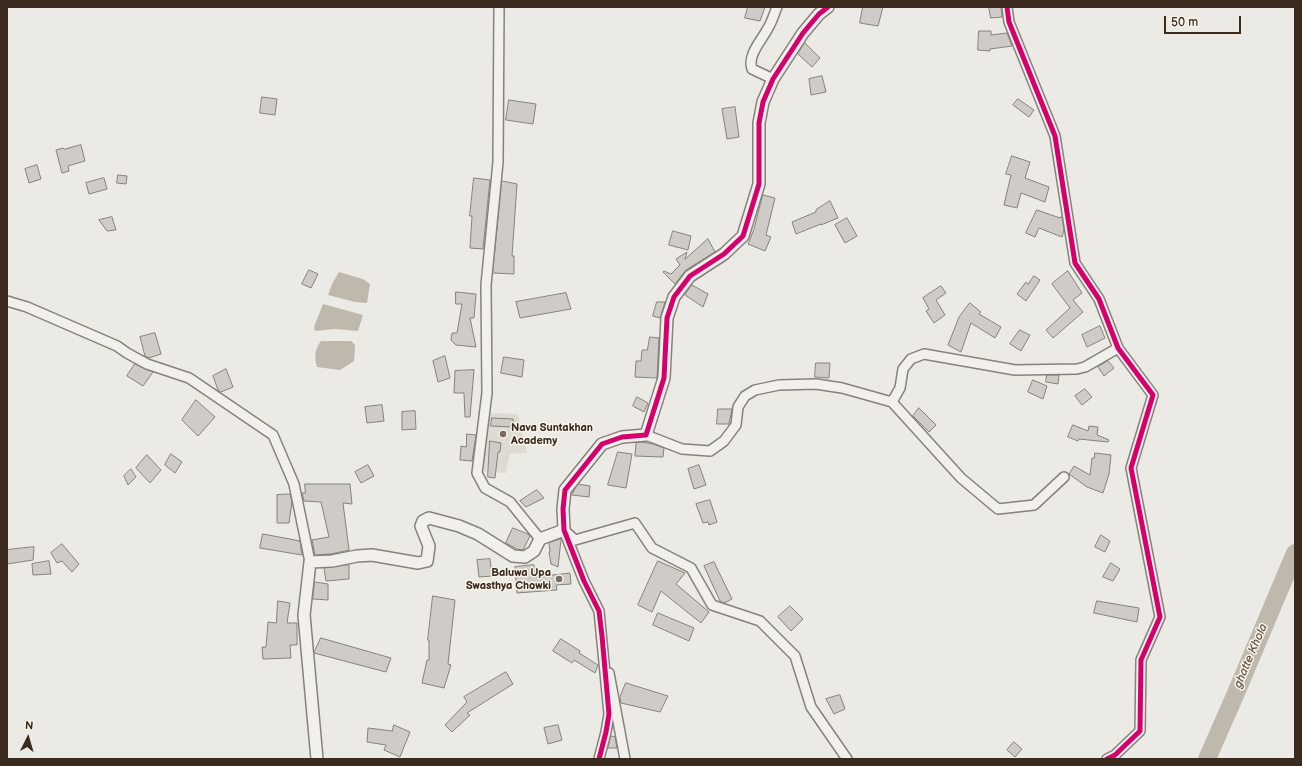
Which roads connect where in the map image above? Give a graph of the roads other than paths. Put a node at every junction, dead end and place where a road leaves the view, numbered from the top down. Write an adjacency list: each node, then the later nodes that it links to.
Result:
1 (499, 7): 12 (street)
2 (777, 7): 5 (street)
3 (828, 7): 5 (street)
4 (1007, 7): 7 (street)
5 (773, 79): 9 (street)
6 (7, 301): 13 (street)
7 (1118, 348): 8 (street); 19 (street)
8 (892, 402): 9 (street); 10 (street)
9 (646, 435): 11 (street)
10 (1064, 477)
11 (564, 530): 12 (street); 14 (street); 18 (street)
12 (540, 539): 13 (street)
13 (310, 562): 15 (street)
14 (604, 658): 16 (street); 17 (street)
15 (317, 759)
16 (599, 759)
17 (625, 759)
18 (847, 759)
19 (1107, 759)

